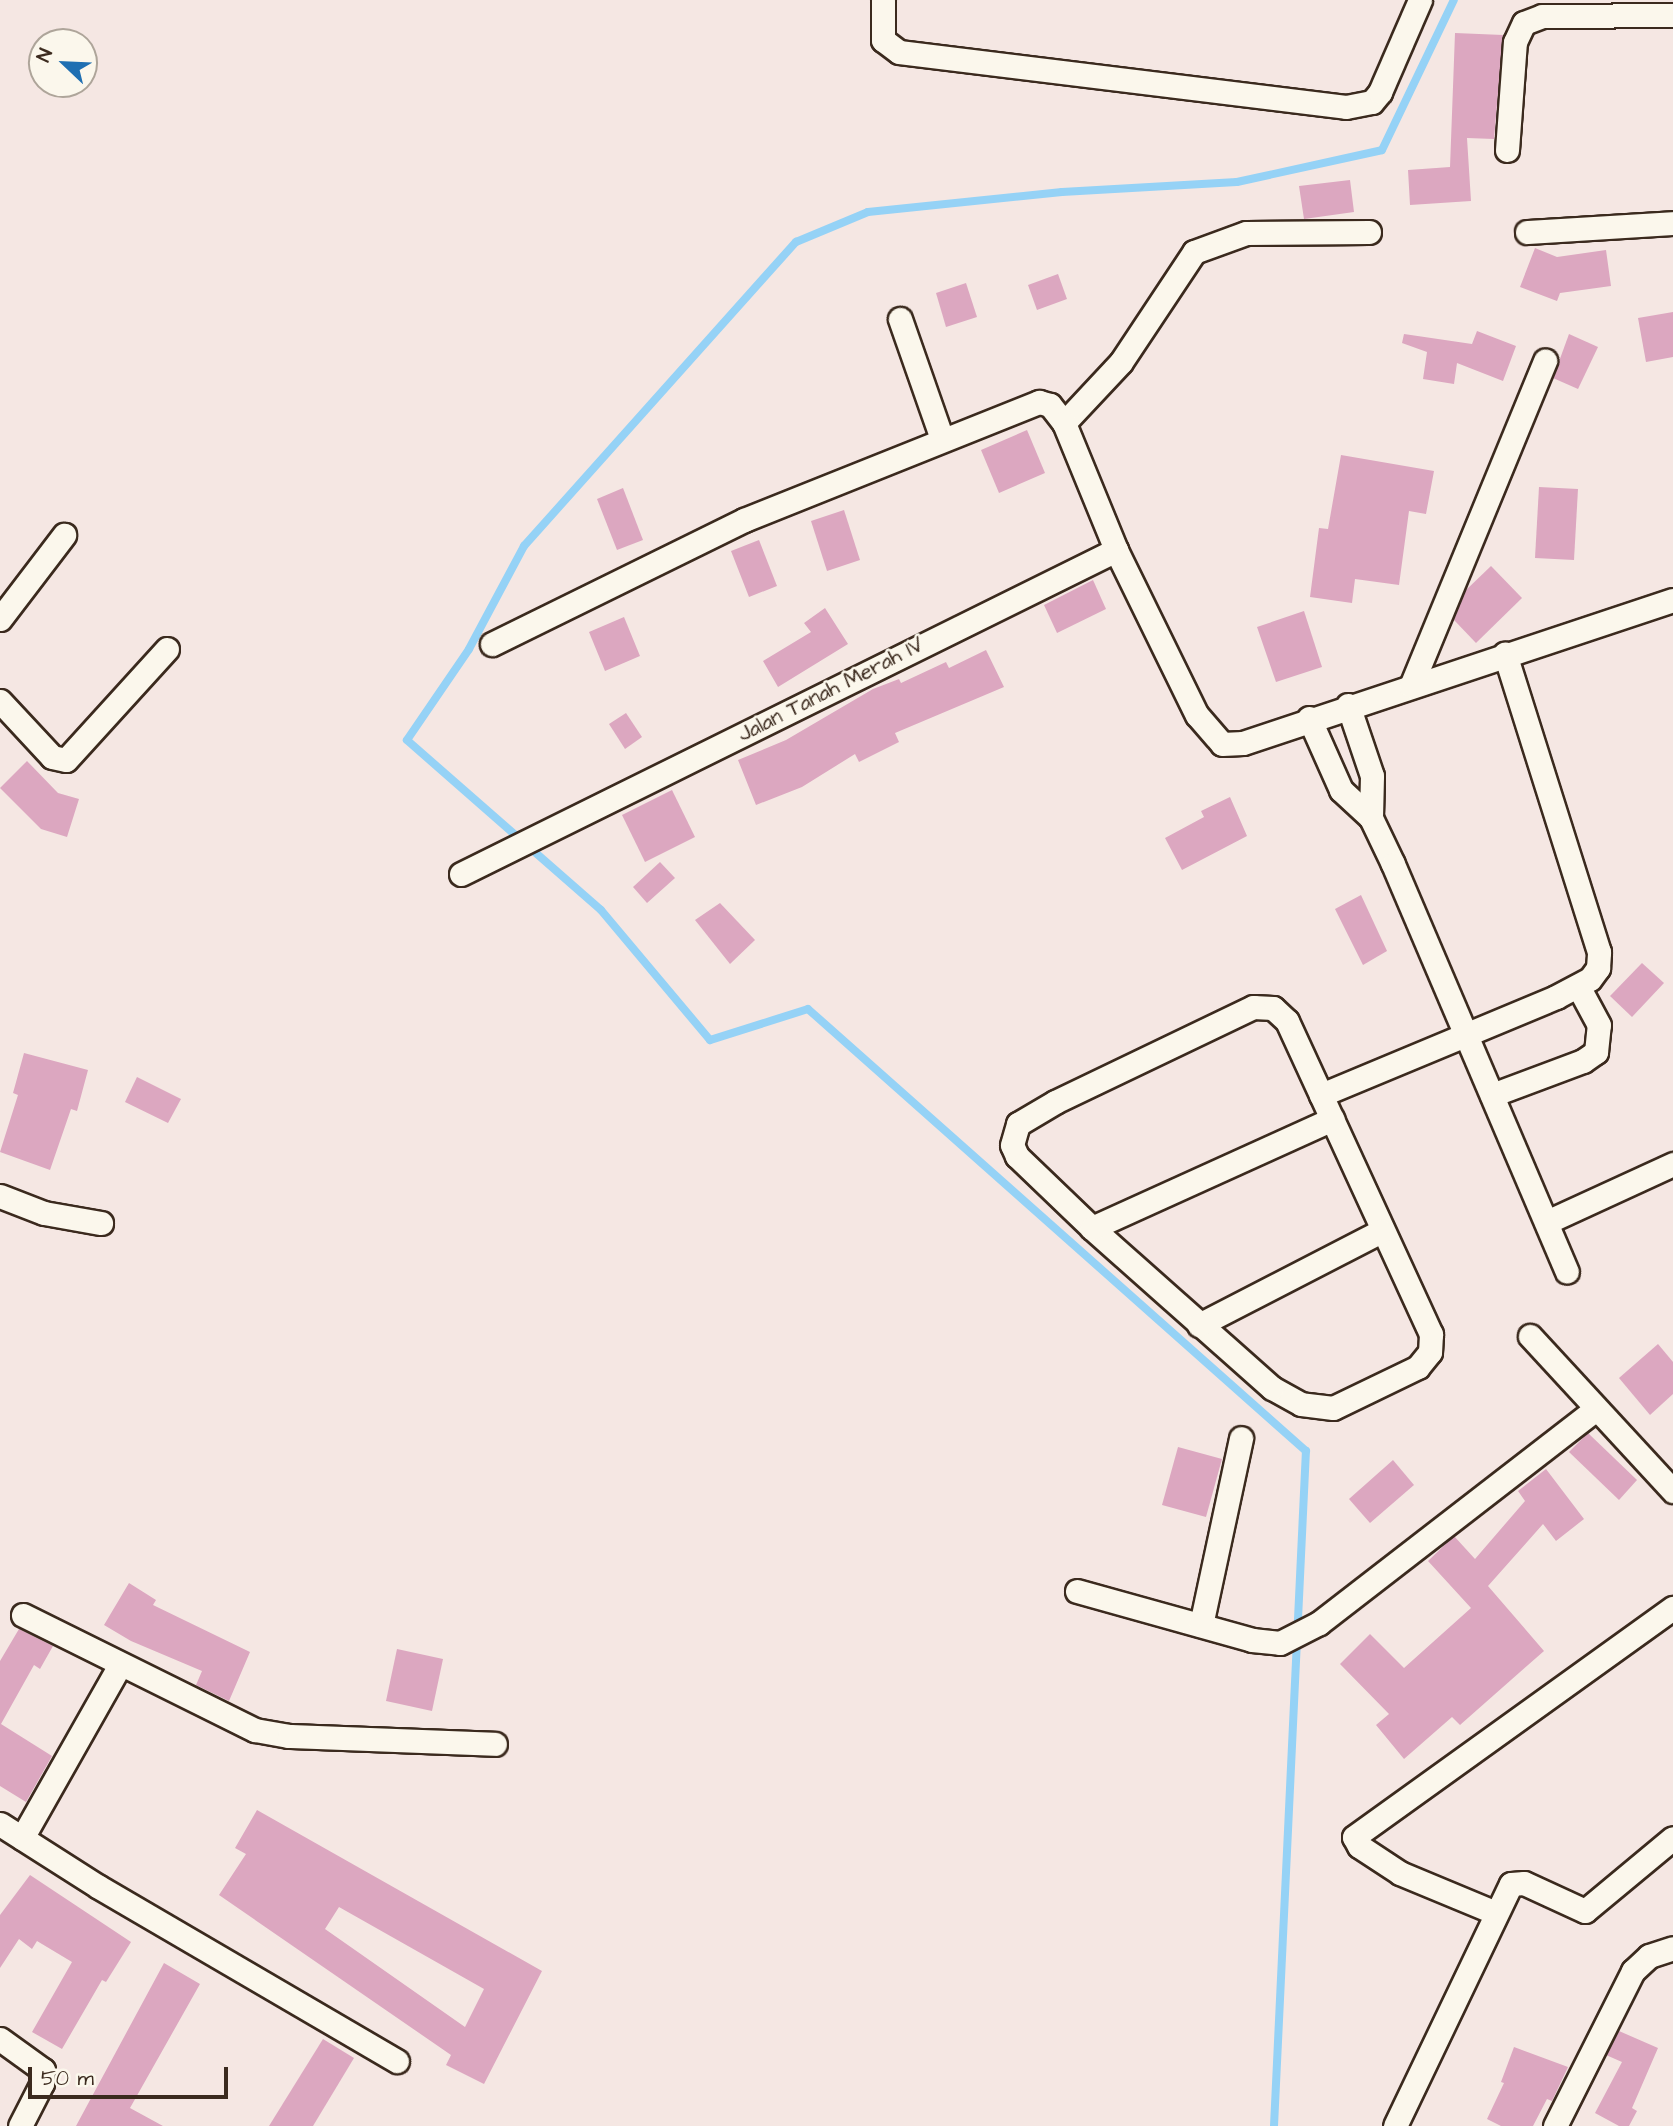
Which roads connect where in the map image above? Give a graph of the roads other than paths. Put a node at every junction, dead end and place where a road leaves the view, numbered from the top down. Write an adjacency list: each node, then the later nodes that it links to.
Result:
1 (883, 0): 2 (street)
2 (1420, 0)
3 (1673, 15): 4 (street)
4 (1507, 150)
5 (1673, 223): 7 (street)
6 (1369, 232): 10 (street)
7 (1527, 232)
8 (900, 319): 11 (street)
9 (1545, 361): 19 (street)
10 (1064, 423): 11 (street); 13 (street)
11 (942, 439): 16 (street)
12 (64, 535): 15 (street)
13 (1116, 550): 22 (street); 24 (street, Jalan Tanah Merah IV)
14 (1673, 600): 18 (street)
15 (0, 619)
16 (492, 643)
17 (167, 649): 20 (street)
18 (1505, 653): 19 (street); 25 (street)
19 (1411, 686): 21 (street)
20 (0, 701)
21 (1348, 705): 22 (street); 23 (street)
22 (1309, 718): 23 (street)
23 (1371, 818): 26 (street)
24 (461, 874)
25 (1578, 986): 26 (street); 28 (street)
26 (1465, 1031): 27 (street); 28 (street)
27 (1321, 1095): 29 (street); 34 (street)
28 (1492, 1095): 32 (street)
29 (1332, 1119): 34 (street); 35 (street)
30 (1673, 1164): 32 (street)
31 (0, 1196): 33 (street)
32 (1546, 1222): 36 (street)
33 (101, 1223)
34 (1092, 1228): 37 (street)
35 (1381, 1231): 37 (street); 37 (street)
36 (1567, 1271)
37 (1199, 1325)
38 (1530, 1336): 39 (street)
39 (1596, 1409): 41 (street); 45 (street)
40 (1241, 1438): 45 (street)
41 (1673, 1491)
42 (1077, 1591): 45 (street)
43 (1673, 1608): 51 (street)
44 (23, 1615): 46 (street)
45 (1201, 1625)
46 (120, 1665): 47 (street); 49 (street)
47 (495, 1744)
48 (0, 1824): 49 (street)
49 (22, 1838): 54 (street)
50 (1673, 1838): 51 (street)
51 (1496, 1913): 56 (street)
52 (1673, 1948): 57 (street)
53 (0, 2039): 55 (street)
54 (397, 2061)
55 (20, 2126)
56 (1395, 2126)
57 (1555, 2126)

